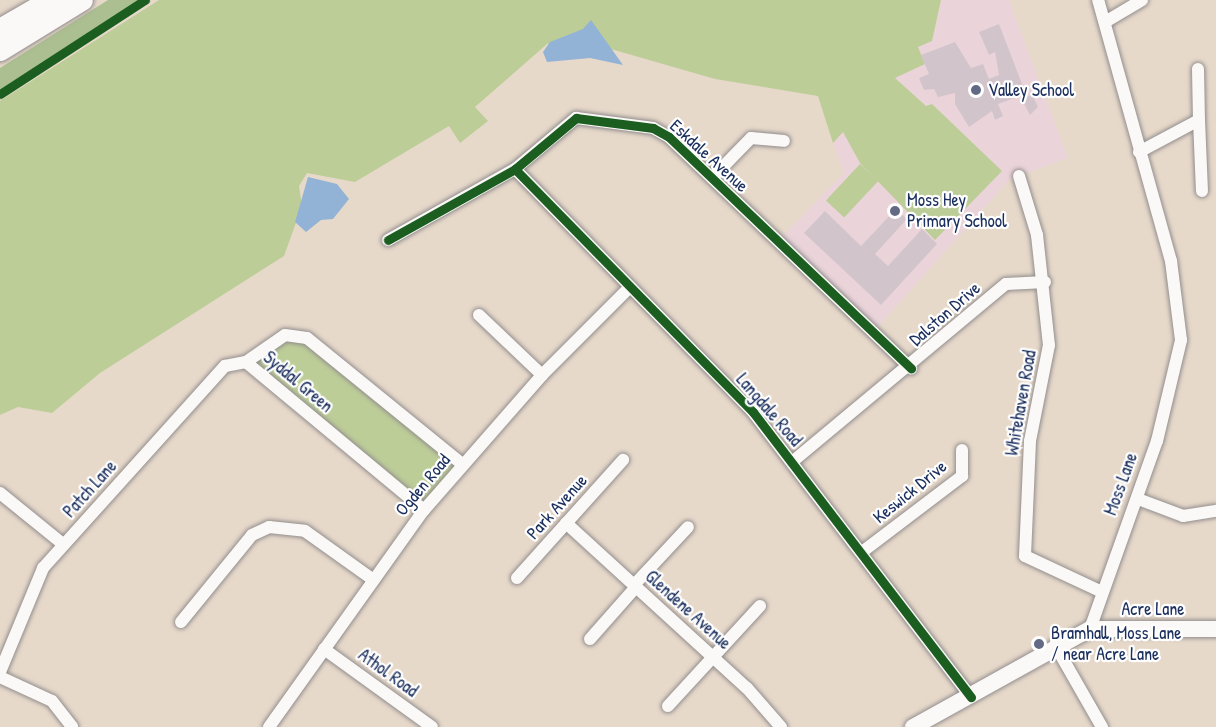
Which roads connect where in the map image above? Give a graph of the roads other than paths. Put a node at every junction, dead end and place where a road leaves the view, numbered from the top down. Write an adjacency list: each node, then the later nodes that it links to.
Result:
1 (52, 0): 6 (highway)
2 (82, 0): 7 (highway)
3 (1098, 0): 5 (street, Moss Lane)
4 (1142, 0): 5 (street)
5 (1106, 22): 11 (street, Moss Lane)
6 (0, 30)
7 (0, 50)
8 (1198, 69): 9 (street)
9 (1199, 120): 11 (street); 15 (street)
10 (783, 141): 14 (street)
11 (1139, 152): 28 (street, Moss Lane)
12 (515, 169): 14 (street, Eskdale Avenue); 16 (street, Eskdale Avenue); 18 (street, Langdale Road)
13 (1019, 176): 17 (street, Whitehaven Road)
14 (712, 178): 21 (street, Eskdale Avenue)
15 (1202, 192)
16 (388, 240)
17 (1046, 282): 21 (street, Dalston Drive); 38 (street, Whitehaven Road)
18 (630, 287): 22 (street, Ogden Road); 25 (street, Langdale Road)
19 (479, 315): 22 (street)
20 (246, 362): 26 (street, Syddal Green); 29 (street, Syddal Green); 33 (street, Patch Lane)
21 (911, 368): 25 (street, Dalston Drive)
22 (542, 375): 26 (street, Ogden Road)
23 (962, 450): 34 (street, Keswick Drive)
24 (623, 460): 31 (street, Park Avenue)
25 (792, 462): 34 (street, Langdale Road)
26 (463, 465): 29 (street, Ogden Road)
27 (0, 493): 33 (street)
28 (1138, 499): 30 (street); 38 (street, Moss Lane)
29 (424, 510): 35 (street, Ogden Road)
30 (1216, 511)
31 (566, 523): 36 (street, Park Avenue); 37 (street, Glendene Avenue)
32 (688, 527): 37 (street)
33 (64, 545): 47 (street, Patch Lane)
34 (862, 552): 49 (street, Langdale Road)
35 (371, 578): 40 (street); 45 (street, Ogden Road)
36 (518, 578)
37 (635, 586): 43 (street); 46 (street, Glendene Avenue)
38 (1100, 591): 42 (street, Moss Lane)
39 (760, 606): 46 (street)
40 (181, 622)
41 (1216, 628): 42 (main road, Acre Lane)
42 (1090, 630): 44 (main road)
43 (590, 639)
44 (1054, 645): 49 (main road); 56 (street)
45 (324, 648): 52 (street, Ogden Road); 53 (street, Athol Road)
46 (713, 657): 50 (street); 54 (street, Glendene Avenue)
47 (1, 665)
48 (0, 677): 51 (street)
49 (971, 697): 55 (main road)
50 (668, 705)
51 (72, 727)
52 (269, 727)
53 (432, 727)
54 (781, 727)
55 (913, 727)
56 (1102, 727)

